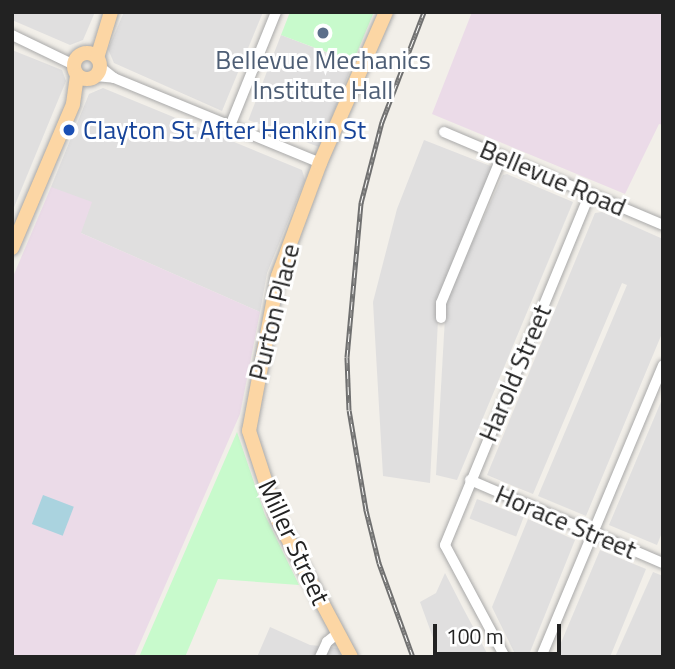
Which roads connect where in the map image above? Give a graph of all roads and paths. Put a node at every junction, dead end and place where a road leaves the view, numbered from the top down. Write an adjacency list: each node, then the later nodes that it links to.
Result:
1 (111, 12): 5 (main road)
2 (276, 12): 6 (street)
3 (386, 12): 9 (main road, Purton Place)
4 (12, 35): 5 (street)
5 (87, 66): 6 (street); 12 (main road)
6 (230, 126): 9 (street)
7 (444, 132): 8 (street, Bellevue Road)
8 (502, 156): 10 (street, Bellevue Road); 13 (street)
9 (320, 163): 15 (main road, Purton Place)
10 (590, 194): 11 (street, Bellevue Road); 16 (street, Harold Street)
11 (663, 225)
12 (12, 248)
13 (441, 318)
14 (663, 366): 17 (street)
15 (250, 423): 19 (main road, Miller Street)
16 (470, 481): 17 (street, Horace Street); 22 (street, Harold Street)
17 (594, 534): 18 (street, Horace Street); 23 (street)
18 (663, 563)
19 (338, 634): 20 (street); 21 (main road, Miller Street)
20 (320, 657)
21 (351, 657)
22 (505, 657)
23 (541, 657)

